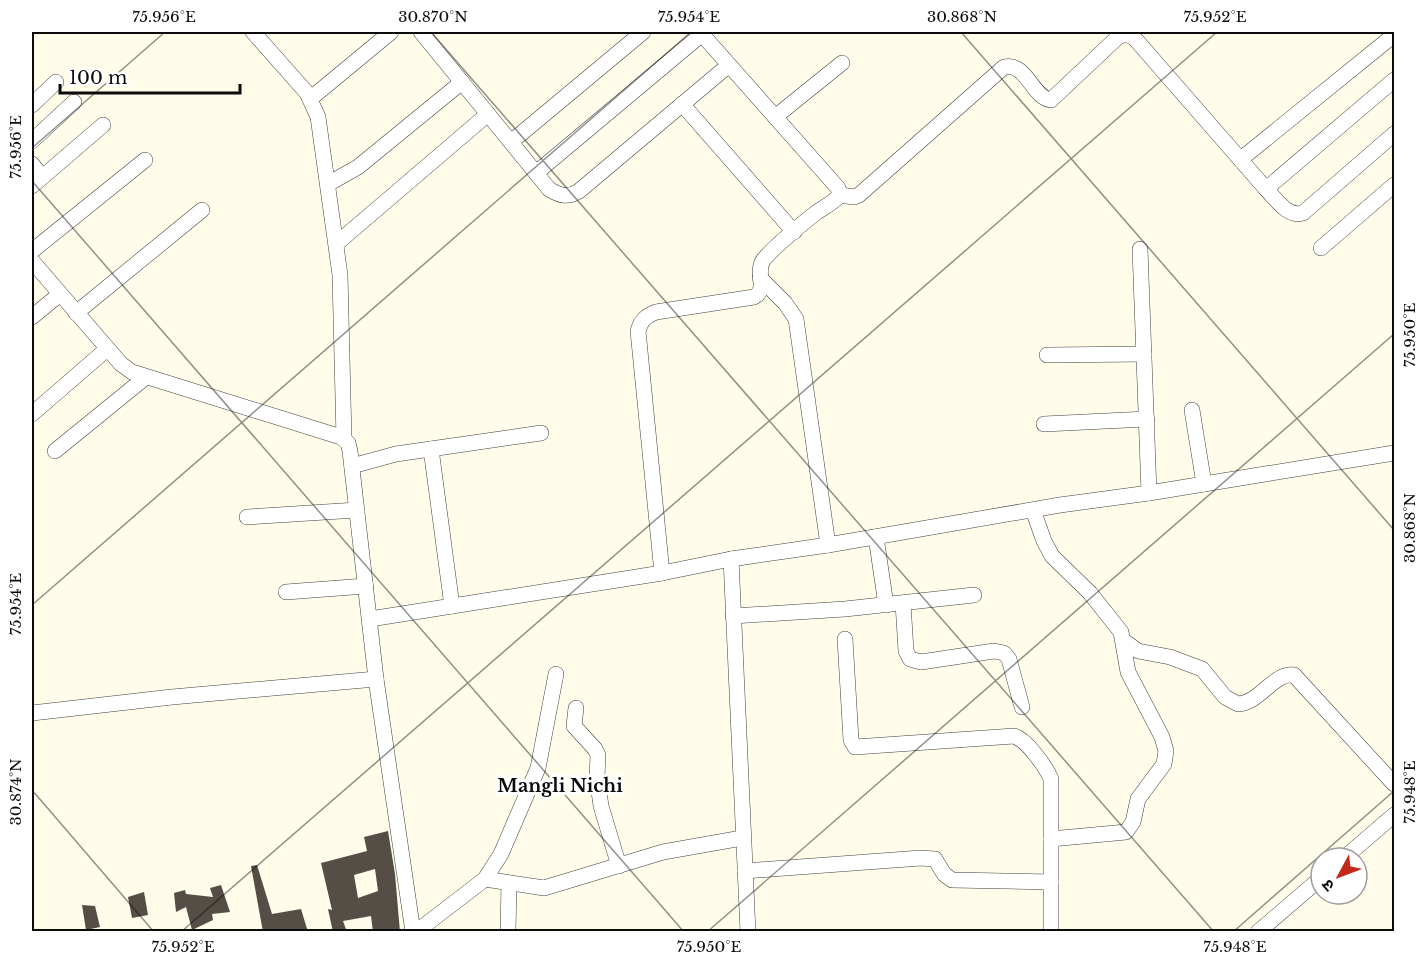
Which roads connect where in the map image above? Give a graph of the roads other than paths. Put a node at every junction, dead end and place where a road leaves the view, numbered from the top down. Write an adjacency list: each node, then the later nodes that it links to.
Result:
1 (253, 32): 13 (street)
2 (391, 32): 13 (street)
3 (421, 32): 12 (street)
4 (643, 32): 22 (street)
5 (701, 33): 9 (street); 26 (street)
6 (1124, 33): 23 (street); 31 (street)
7 (1395, 34): 23 (street)
8 (842, 63): 18 (street)
9 (729, 65): 15 (street); 18 (street)
10 (1395, 80): 30 (street)
11 (56, 82): 16 (street)
12 (462, 82): 17 (street); 28 (street)
13 (310, 99): 28 (street)
14 (74, 102): 21 (street)
15 (682, 104): 26 (street); 33 (street)
16 (32, 105)
17 (488, 114): 22 (street); 34 (street)
18 (775, 117): 31 (street)
19 (103, 125): 27 (street)
20 (1395, 134): 30 (street)
21 (32, 141)
22 (511, 142): 26 (street)
23 (1241, 159): 30 (street)
24 (145, 160): 37 (street)
25 (32, 164): 27 (street)
26 (536, 173)
27 (37, 181)
28 (328, 184): 34 (street)
29 (1395, 185): 35 (street)
30 (1266, 189)
31 (840, 195): 33 (street)
32 (202, 210): 40 (street)
33 (794, 232): 38 (street)
34 (336, 244): 51 (street)
35 (1321, 248)
36 (1140, 249): 43 (street)
37 (32, 262): 39 (street)
38 (760, 278): 62 (street); 64 (street)
39 (60, 294): 40 (street); 41 (street)
40 (76, 313): 42 (street)
41 (32, 317)
42 (107, 349): 45 (street); 47 (street)
43 (1144, 354): 44 (street); 48 (street)
44 (1047, 355)
45 (146, 377): 51 (street); 53 (street)
46 (1192, 410): 56 (street)
47 (32, 414)
48 (1147, 419): 49 (street); 57 (street)
49 (1044, 424)
50 (541, 433): 52 (street)
51 (344, 439): 55 (street)
52 (431, 449): 55 (street); 70 (street)
53 (55, 451)
54 (1395, 453): 56 (street)
55 (352, 466): 58 (street)
56 (1204, 484): 57 (street)
57 (1149, 493): 59 (street)
58 (357, 510): 60 (street); 65 (street)
59 (1033, 510): 61 (street); 74 (street)
60 (247, 517)
61 (876, 537): 62 (street); 69 (street)
62 (828, 545): 63 (street)
63 (731, 559): 64 (street); 71 (street)
64 (662, 573): 70 (street)
65 (366, 585): 66 (street); 72 (street)
66 (286, 592)
67 (974, 595): 68 (street)
68 (903, 603): 69 (street); 77 (street)
69 (886, 605): 71 (street)
70 (452, 606): 72 (street)
71 (734, 616): 82 (street)
72 (370, 619): 76 (street)
73 (845, 639): 83 (street)
74 (1124, 641): 80 (street); 83 (street)
75 (556, 674): 87 (street)
76 (376, 679): 79 (street); 91 (street)
77 (1022, 707)
78 (576, 708): 85 (street)
79 (32, 712)
80 (1395, 784)
81 (1395, 815): 84 (street)
82 (742, 838): 85 (street); 86 (street)
83 (1051, 839): 88 (street)
84 (1358, 846)
85 (619, 866): 89 (street)
86 (745, 871): 88 (street); 93 (street)
87 (485, 879): 89 (street); 91 (street)
88 (1051, 882): 94 (street)
89 (509, 884): 92 (street)
90 (1309, 888): 95 (street)
91 (414, 932)
92 (508, 932)
93 (748, 932)
94 (1051, 932)
95 (1258, 932)

